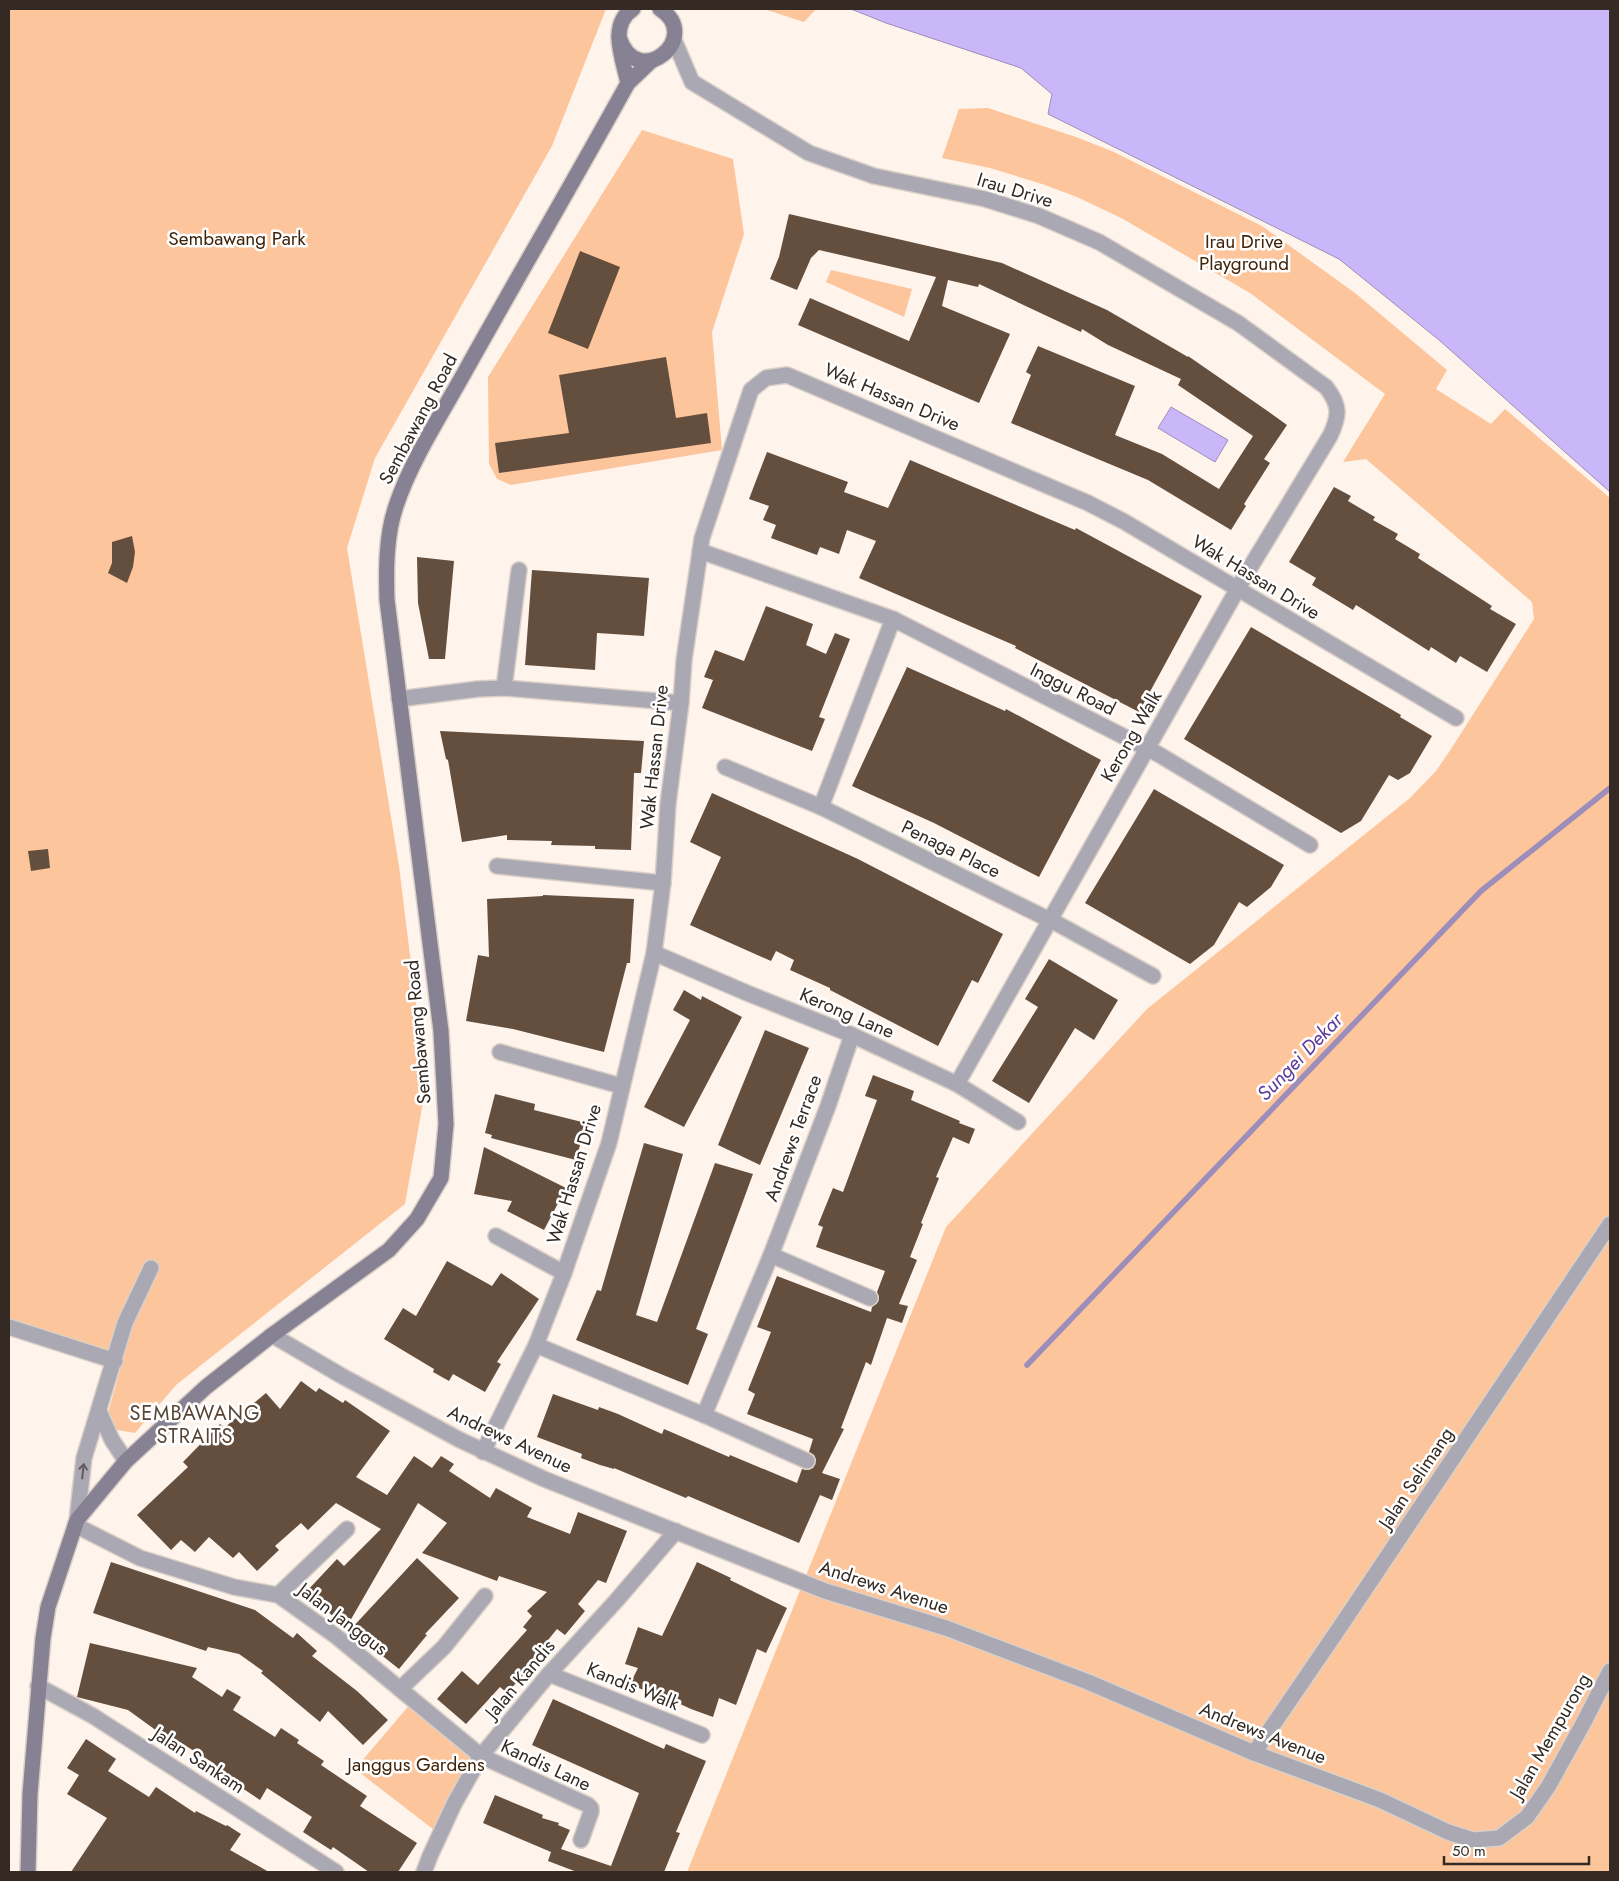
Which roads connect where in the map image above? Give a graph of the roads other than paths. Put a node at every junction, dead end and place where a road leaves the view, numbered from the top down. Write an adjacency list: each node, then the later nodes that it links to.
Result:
1 (633, 9): 3 (street)
2 (660, 9): 4 (street)
3 (619, 37): 5 (street); 6 (street)
4 (674, 40): 5 (street, Sembawang Road); 7 (street, Irau Drive)
5 (651, 61): 6 (street, Sembawang Road)
6 (628, 84): 13 (street, Sembawang Road)
7 (1338, 408): 10 (street, Kerong Walk)
8 (700, 552): 10 (street, Wak Hassan Drive); 11 (street, Inggu Road); 14 (street, Wak Hassan Drive)
9 (519, 570): 12 (street)
10 (1237, 590): 15 (street, Wak Hassan Drive); 16 (street, Kerong Walk)
11 (893, 619): 16 (street, Inggu Road); 18 (street)
12 (504, 688): 13 (street); 14 (street)
13 (399, 699): 37 (street, Sembawang Road)
14 (681, 703): 21 (street, Wak Hassan Drive)
15 (1456, 718)
16 (1147, 749): 19 (street, Inggu Road); 22 (street, Kerong Walk)
17 (725, 768): 18 (street, Penaga Place)
18 (821, 807): 22 (street, Penaga Place)
19 (1310, 845)
20 (497, 866): 21 (street)
21 (663, 883): 23 (street, Wak Hassan Drive)
22 (1050, 920): 24 (street, Penaga Place); 27 (street, Kerong Walk)
23 (654, 953): 25 (street, Kerong Lane); 28 (street, Wak Hassan Drive)
24 (1153, 976)
25 (852, 1035): 27 (street, Kerong Lane); 32 (street, Andrews Terrace)
26 (500, 1052): 28 (street, Wak Hassan Drive)
27 (957, 1084): 29 (street, Kerong Lane)
28 (621, 1086): 34 (street, Wak Hassan Drive)
29 (1018, 1122)
30 (1610, 1224): 55 (street, Jalan Selimang)
31 (496, 1236): 34 (street, Wak Hassan Drive)
32 (771, 1255): 35 (street); 41 (street, Andrews Terrace)
33 (151, 1268): 39 (street)
34 (564, 1273): 38 (street, Wak Hassan Drive)
35 (870, 1298)
36 (9, 1327): 39 (street)
37 (272, 1335): 42 (street, Andrews Avenue); 43 (street, Sembawang Road)
38 (536, 1345): 41 (street); 42 (street, Wak Hassan Drive)
39 (115, 1360): 40 (street)
40 (99, 1411): 43 (street); 45 (street, one-way to 40)
41 (704, 1415): 44 (street)
42 (483, 1452): 47 (street, Andrews Avenue)
43 (126, 1461): 45 (street, Sembawang Road)
44 (807, 1461)
45 (76, 1522): 48 (street, Jalan Janggus); 52 (street, Sembawang Road)
46 (347, 1529): 48 (street)
47 (676, 1531): 51 (street, Jalan Kandis); 55 (street, Andrews Avenue)
48 (278, 1595): 53 (street, Jalan Janggus)
49 (486, 1596): 53 (street)
50 (1610, 1671): 57 (street, Jalan Mempurong)
51 (549, 1674): 54 (street, Kandis Walk); 56 (street, Jalan Kandis)
52 (38, 1686): 59 (street, Sembawang Road); 60 (street, Jalan Sankam)
53 (400, 1689): 56 (street, Jalan Janggus)
54 (702, 1735)
55 (1254, 1753): 57 (street, Andrews Avenue)
56 (481, 1756): 58 (street, Kandis Lane); 61 (street, Jalan Kandis)
57 (1499, 1838)
58 (581, 1840)
59 (31, 1872)
60 (336, 1872)
61 (424, 1872)

